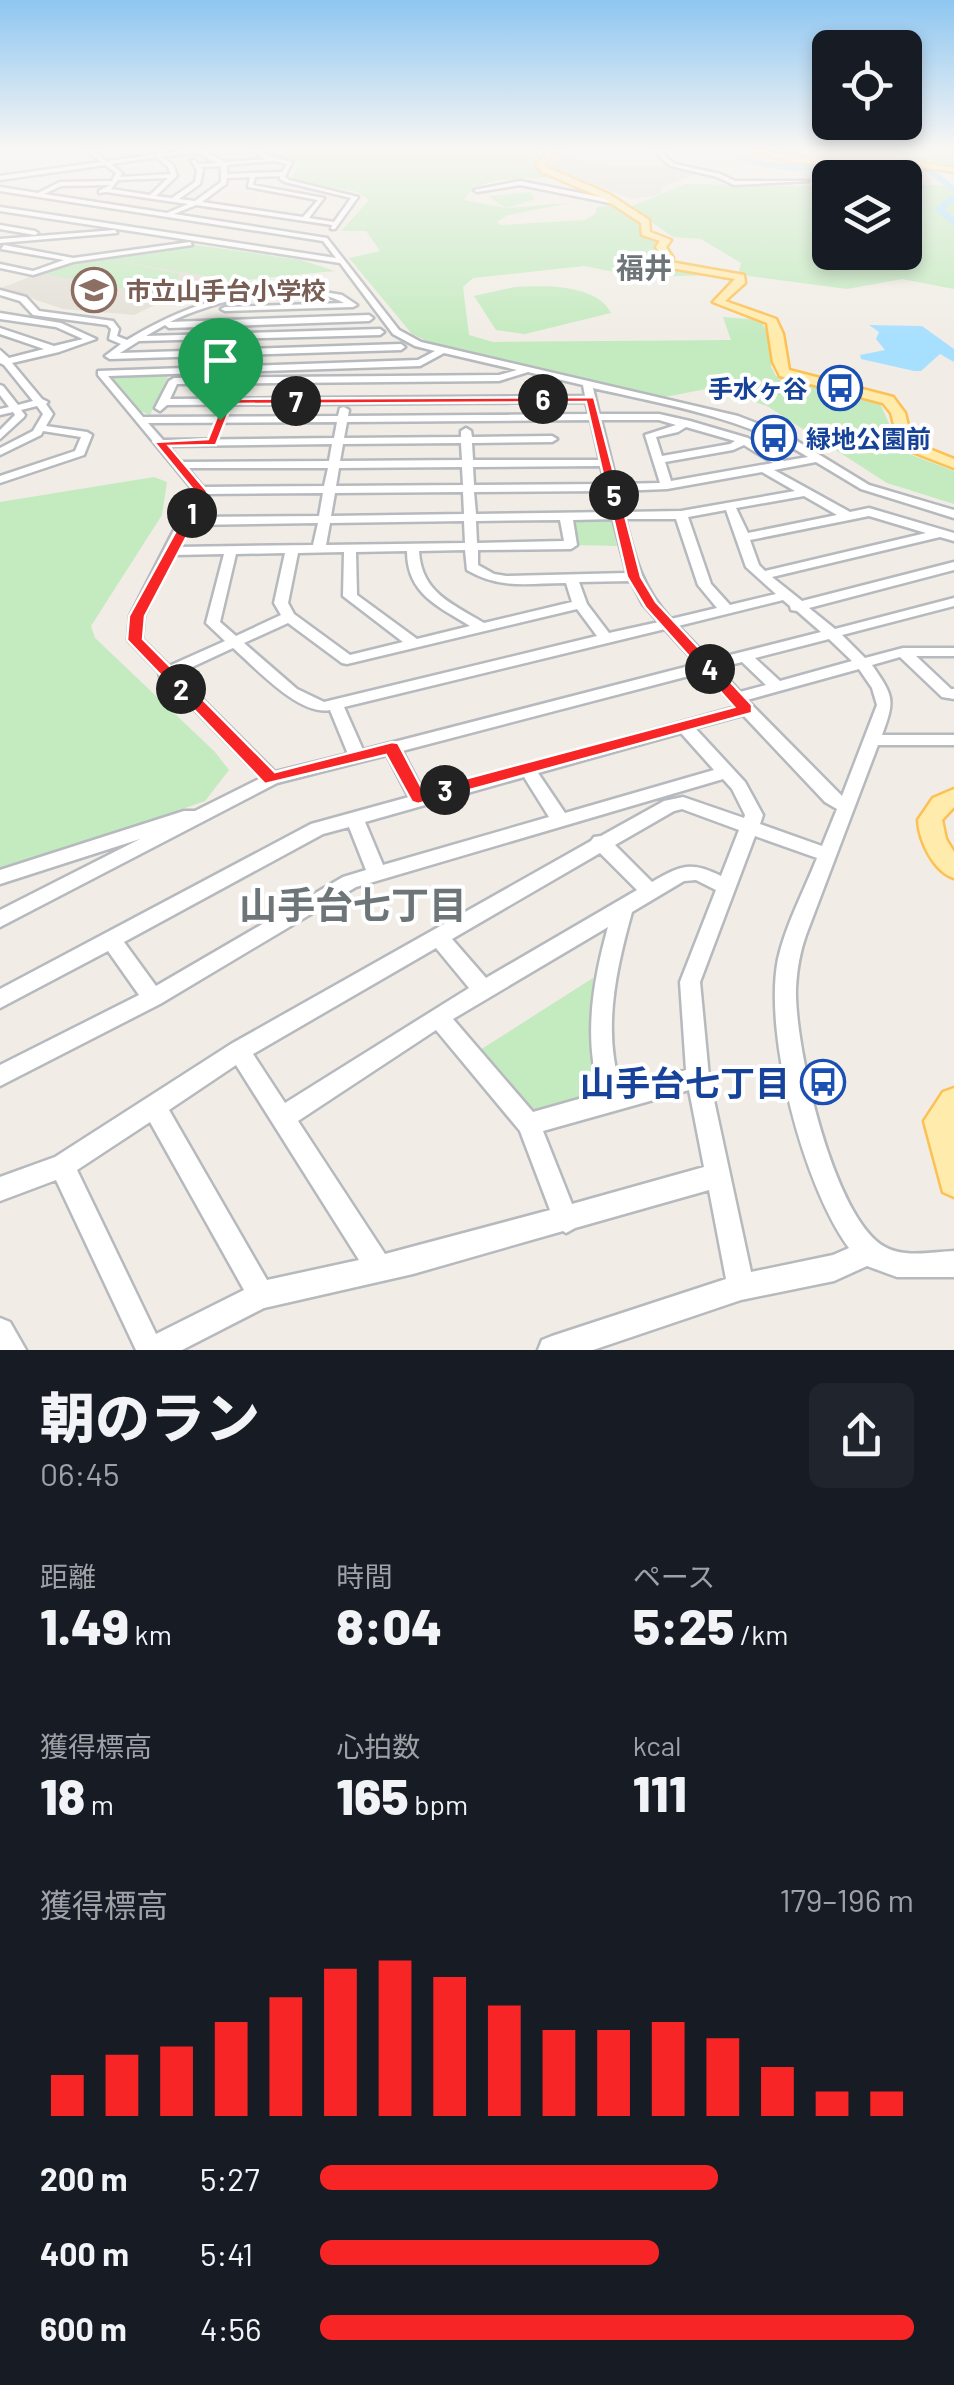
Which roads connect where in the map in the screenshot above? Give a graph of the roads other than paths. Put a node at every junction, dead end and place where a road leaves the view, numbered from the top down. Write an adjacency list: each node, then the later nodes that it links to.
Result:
1 (31, 213): 12 (street)
2 (42, 213): 12 (street)
3 (112, 213): 19 (street)
4 (119, 213): 22 (street)
5 (140, 213): 22 (street)
6 (160, 213): 13 (street)
7 (214, 213): 24 (street)
8 (264, 213): 14 (street)
9 (310, 213): 18 (street)
10 (345, 213): 24 (street)
11 (632, 213): 105 (main road)
12 (38, 214): 17 (street)
13 (167, 214): 23 (street); 25 (street)
14 (278, 215): 18 (street)
15 (72, 216): 19 (street)
16 (0, 218): 20 (street)
17 (63, 219): 19 (street); 20 (street)
18 (305, 219): 24 (street)
19 (85, 220): 22 (street)
20 (39, 224): 21 (street); 22 (street)
21 (0, 227): 26 (street)
22 (101, 227): 23 (street); 26 (street); 30 (street)
23 (127, 229): 28 (street)
24 (331, 231): 25 (street); 36 (street)
25 (302, 234): 32 (street)
26 (62, 238): 27 (street); 31 (street)
27 (20, 240): 29 (street); 33 (street)
28 (198, 241): 30 (street); 32 (street)
29 (0, 242): 35 (street)
30 (174, 247): 31 (street)
31 (137, 251): 33 (street)
32 (266, 251): 34 (street)
33 (105, 255): 35 (street)
34 (309, 258): 36 (street); 38 (street)
35 (72, 260): 37 (street)
36 (341, 261): 38 (street)
37 (0, 266)
38 (350, 272): 41 (street)
39 (301, 290): 42 (street); 43 (street); 44 (street)
40 (0, 292): 58 (street)
41 (376, 304): 42 (street); 62 (street)
42 (356, 305): 43 (street); 46 (street)
43 (298, 307): 44 (street); 48 (street)
44 (191, 310): 50 (street)
45 (0, 316): 47 (street)
46 (370, 318): 48 (street); 52 (street)
47 (42, 321): 53 (street); 59 (street)
48 (296, 322): 49 (street); 54 (street)
49 (194, 324): 50 (street); 55 (street)
50 (165, 325): 56 (street)
51 (0, 331): 53 (street)
52 (380, 332): 54 (street); 57 (street)
53 (13, 334): 59 (street)
54 (294, 335): 55 (street); 60 (street)
55 (187, 338): 56 (street); 61 (street)
56 (138, 340): 58 (street)
57 (400, 346): 60 (street); 62 (street)
58 (122, 348): 63 (street)
59 (56, 350): 64 (street)
60 (291, 350): 61 (street); 65 (street)
61 (180, 354): 63 (street); 67 (street)
62 (436, 354): 65 (street); 66 (street)
63 (110, 356): 68 (street)
64 (3, 359): 79 (street)
65 (287, 368): 67 (street)
66 (527, 370): 69 (street); 72 (street)
67 (174, 371): 68 (street)
68 (101, 374): 87 (street)
69 (465, 379): 70 (street); 74 (street)
70 (350, 380): 71 (street); 77 (street)
71 (236, 381): 78 (street); 80 (street)
72 (587, 384): 76 (street); 99 (street)
73 (2, 392): 81 (street)
74 (465, 399): 75 (street); 77 (street); 85 (street)
75 (546, 399): 76 (street); 83 (street)
76 (590, 399): 84 (street)
77 (346, 400): 78 (street); 86 (street)
78 (228, 401): 80 (street); 88 (street)
79 (43, 402): 81 (street); 90 (street)
80 (164, 402): 87 (street)
81 (17, 408): 82 (street); 91 (street)
82 (0, 412)
83 (549, 416): 84 (street); 85 (street); 92 (street)
84 (593, 416): 89 (street); 102 (street)
85 (465, 417): 86 (street); 94 (street)
86 (343, 418): 88 (street); 97 (street)
87 (142, 420): 88 (street); 95 (street)
88 (220, 420): 96 (street)
89 (686, 423): 93 (street); 100 (street)
90 (42, 428): 98 (street); 109 (street)
91 (0, 436)
92 (552, 439): 94 (street); 101 (street)
93 (744, 440): 100 (street); 107 (street)
94 (466, 441): 97 (street); 103 (street)
95 (160, 442): 96 (street); 106 (street)
96 (212, 442): 97 (street)
97 (338, 442): 104 (street)
98 (0, 452)
99 (815, 459): 107 (street); 116 (street)
100 (658, 460): 110 (street)
101 (555, 462): 102 (street); 103 (street)
102 (606, 462): 111 (street)
103 (467, 463): 104 (street); 112 (street)
104 (334, 464): 106 (street); 113 (street)
105 (954, 464)
106 (179, 465): 114 (street)
107 (784, 465): 108 (street)
108 (765, 469): 110 (street); 115 (street)
109 (0, 480)
110 (667, 486): 111 (street)
111 (612, 488): 112 (street); 122 (street)
112 (470, 489): 113 (street); 124 (street)
113 (327, 490): 114 (street); 125 (street)
114 (200, 491): 126 (street)
115 (800, 493): 117 (street); 123 (street)
116 (889, 496): 118 (street); 119 (street)
117 (731, 509): 120 (street); 128 (street)
118 (869, 512): 123 (street); 127 (street)
119 (954, 514)
120 (681, 515): 122 (street); 144 (street)
121 (566, 516): 122 (street); 124 (street); 129 (street)
122 (618, 516): 138 (street)
123 (848, 516): 128 (street)
124 (470, 518): 125 (street); 129 (street)
125 (323, 520): 126 (street); 132 (street)
126 (188, 521): 134 (street)
127 (948, 535): 137 (street)
128 (747, 537): 137 (street)
129 (471, 547): 130 (street); 139 (street)
130 (413, 548): 133 (street); 147 (street)
131 (292, 549): 132 (street); 135 (street); 145 (street)
132 (319, 549): 133 (street)
133 (350, 549): 150 (street)
134 (172, 550): 135 (street); 157 (street)
135 (231, 550): 151 (street)
136 (954, 566): 143 (street)
137 (762, 576): 140 (street)
138 (634, 577): 139 (street); 146 (street)
139 (571, 578): 142 (street)
140 (782, 596): 143 (street); 144 (street)
141 (954, 602): 148 (street)
142 (580, 604): 147 (street); 149 (street)
143 (796, 606): 148 (street)
144 (726, 609): 146 (street)
145 (290, 617): 150 (street); 151 (street)
146 (666, 623): 149 (street); 156 (street)
147 (480, 626): 150 (street)
148 (828, 634): 154 (street); 155 (street)
149 (607, 640): 161 (street)
150 (413, 643)
151 (232, 644): 157 (street); 161 (street)
152 (903, 652): 153 (street); 155 (street); 159 (street)
153 (954, 652)
154 (744, 656): 156 (street); 158 (street)
155 (861, 662): 158 (street); 163 (street)
156 (709, 667): 160 (street); 165 (street)
157 (165, 674): 169 (street)
158 (776, 686): 160 (street)
159 (952, 698)
160 (741, 704): 162 (street); 172 (street)
161 (336, 706): 166 (street)
162 (684, 726): 167 (street); 168 (street)
163 (872, 740): 164 (street); 172 (street)
164 (954, 740)
165 (392, 748): 166 (street); 171 (street)
166 (357, 756): 169 (street)
167 (527, 769): 171 (street); 175 (street)
168 (726, 772): 175 (street); 176 (street)
169 (272, 779): 173 (street)
170 (954, 797): 179 (main road)
171 (418, 798): 174 (street)
172 (845, 806): 178 (street)
173 (218, 810): 181 (street); 185 (street)
174 (354, 818): 180 (street); 187 (street)
175 (559, 818): 180 (street)
176 (750, 827): 177 (street); 178 (street); 182 (street)
177 (600, 842): 183 (street); 186 (street)
178 (828, 856): 205 (street)
179 (954, 869)
180 (377, 874): 190 (street)
181 (0, 877)
182 (724, 886): 183 (street); 194 (street)
183 (651, 892): 184 (street)
184 (623, 909): 188 (street); 195 (street)
185 (0, 919)
186 (439, 938): 188 (street); 192 (street)
187 (111, 940): 189 (street); 190 (street)
188 (484, 990): 191 (street)
189 (0, 998)
190 (153, 998): 193 (street)
191 (438, 1017): 198 (street); 199 (street)
192 (239, 1051): 197 (street); 198 (street)
193 (0, 1076)
194 (698, 1077): 195 (street); 201 (street)
195 (614, 1100): 199 (street)
196 (954, 1102): 202 (main road)
197 (154, 1106): 200 (street); 209 (street)
198 (284, 1116): 207 (street)
199 (529, 1124): 204 (street)
200 (62, 1166): 203 (street); 212 (street)
201 (715, 1176): 204 (street); 208 (street)
202 (954, 1181)
203 (0, 1189)
204 (566, 1220): 207 (street)
205 (868, 1252): 206 (street); 208 (street)
206 (954, 1264)
207 (380, 1269): 209 (street)
208 (741, 1287): 213 (street)
209 (261, 1295): 212 (street)
210 (0, 1332): 211 (street)
211 (12, 1350)
212 (151, 1350)
213 (552, 1350)

